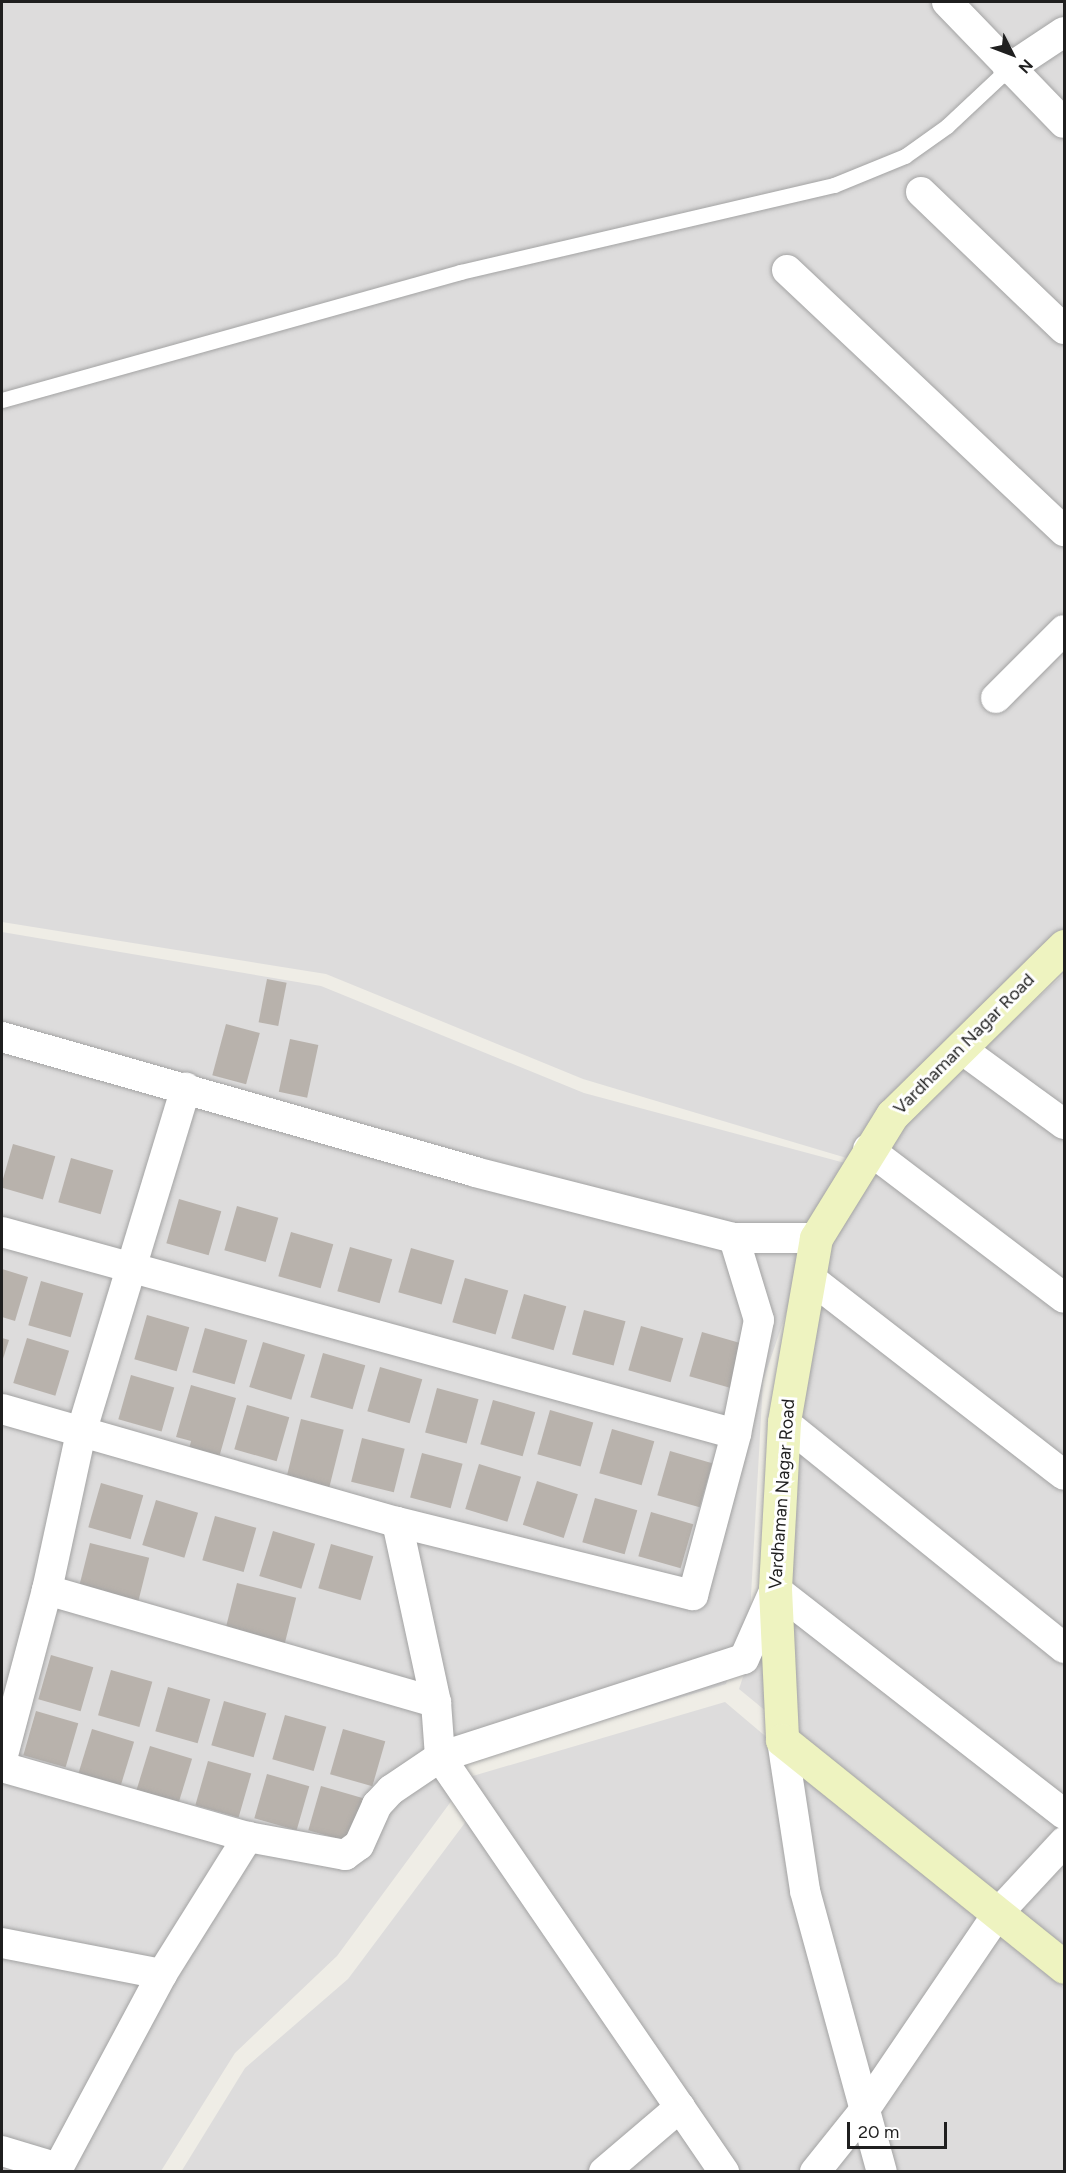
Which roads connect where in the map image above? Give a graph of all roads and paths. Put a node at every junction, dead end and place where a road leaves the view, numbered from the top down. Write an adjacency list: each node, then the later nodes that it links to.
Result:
1 (947, 2): 3 (street)
2 (1065, 32): 3 (street)
3 (1008, 69): 4 (street); 8 (lane)
4 (1065, 123)
5 (921, 192): 7 (street)
6 (787, 270): 9 (street)
7 (1065, 329)
8 (2, 400)
9 (1065, 531)
10 (1065, 630): 11 (street)
11 (996, 698)
12 (1065, 946): 14 (street, Vardhaman Nagar Road)
13 (2, 1037): 15 (street)
14 (960, 1048): 16 (street); 17 (street, Vardhaman Nagar Road)
15 (186, 1088): 19 (street); 21 (street)
16 (1065, 1124)
17 (868, 1149): 20 (street, Vardhaman Nagar Road); 23 (street)
18 (2, 1232): 21 (street)
19 (734, 1238): 20 (street); 27 (street)
20 (816, 1238): 22 (street, Vardhaman Nagar Road)
21 (133, 1270): 26 (street); 27 (street)
22 (810, 1278): 25 (street, Vardhaman Nagar Road); 28 (street)
23 (1065, 1298)
24 (2, 1409): 26 (street)
25 (784, 1422): 30 (street, Vardhaman Nagar Road); 32 (street)
26 (81, 1432): 29 (street); 31 (street)
27 (736, 1434): 29 (street)
28 (1065, 1475)
29 (397, 1522): 33 (street)
30 (775, 1588): 34 (street, Vardhaman Nagar Road); 35 (street); 38 (street)
31 (47, 1590): 33 (street); 36 (street)
32 (1065, 1647)
33 (436, 1702): 35 (street)
34 (782, 1740): 41 (street); 46 (street)
35 (440, 1757): 39 (street); 45 (street)
36 (2, 1759)
37 (2, 1767): 39 (street)
38 (1065, 1814)
39 (248, 1837): 44 (street)
40 (1065, 1842): 41 (street)
41 (998, 1913): 43 (street); 46 (street)
42 (2, 1944): 44 (street)
43 (1065, 1967)
44 (162, 1974): 48 (street)
45 (680, 2107): 49 (street); 50 (street)
46 (863, 2112): 51 (street); 52 (street)
47 (2, 2151): 48 (street)
48 (57, 2170)
49 (604, 2172)
50 (724, 2172)
51 (815, 2172)
52 (882, 2172)

